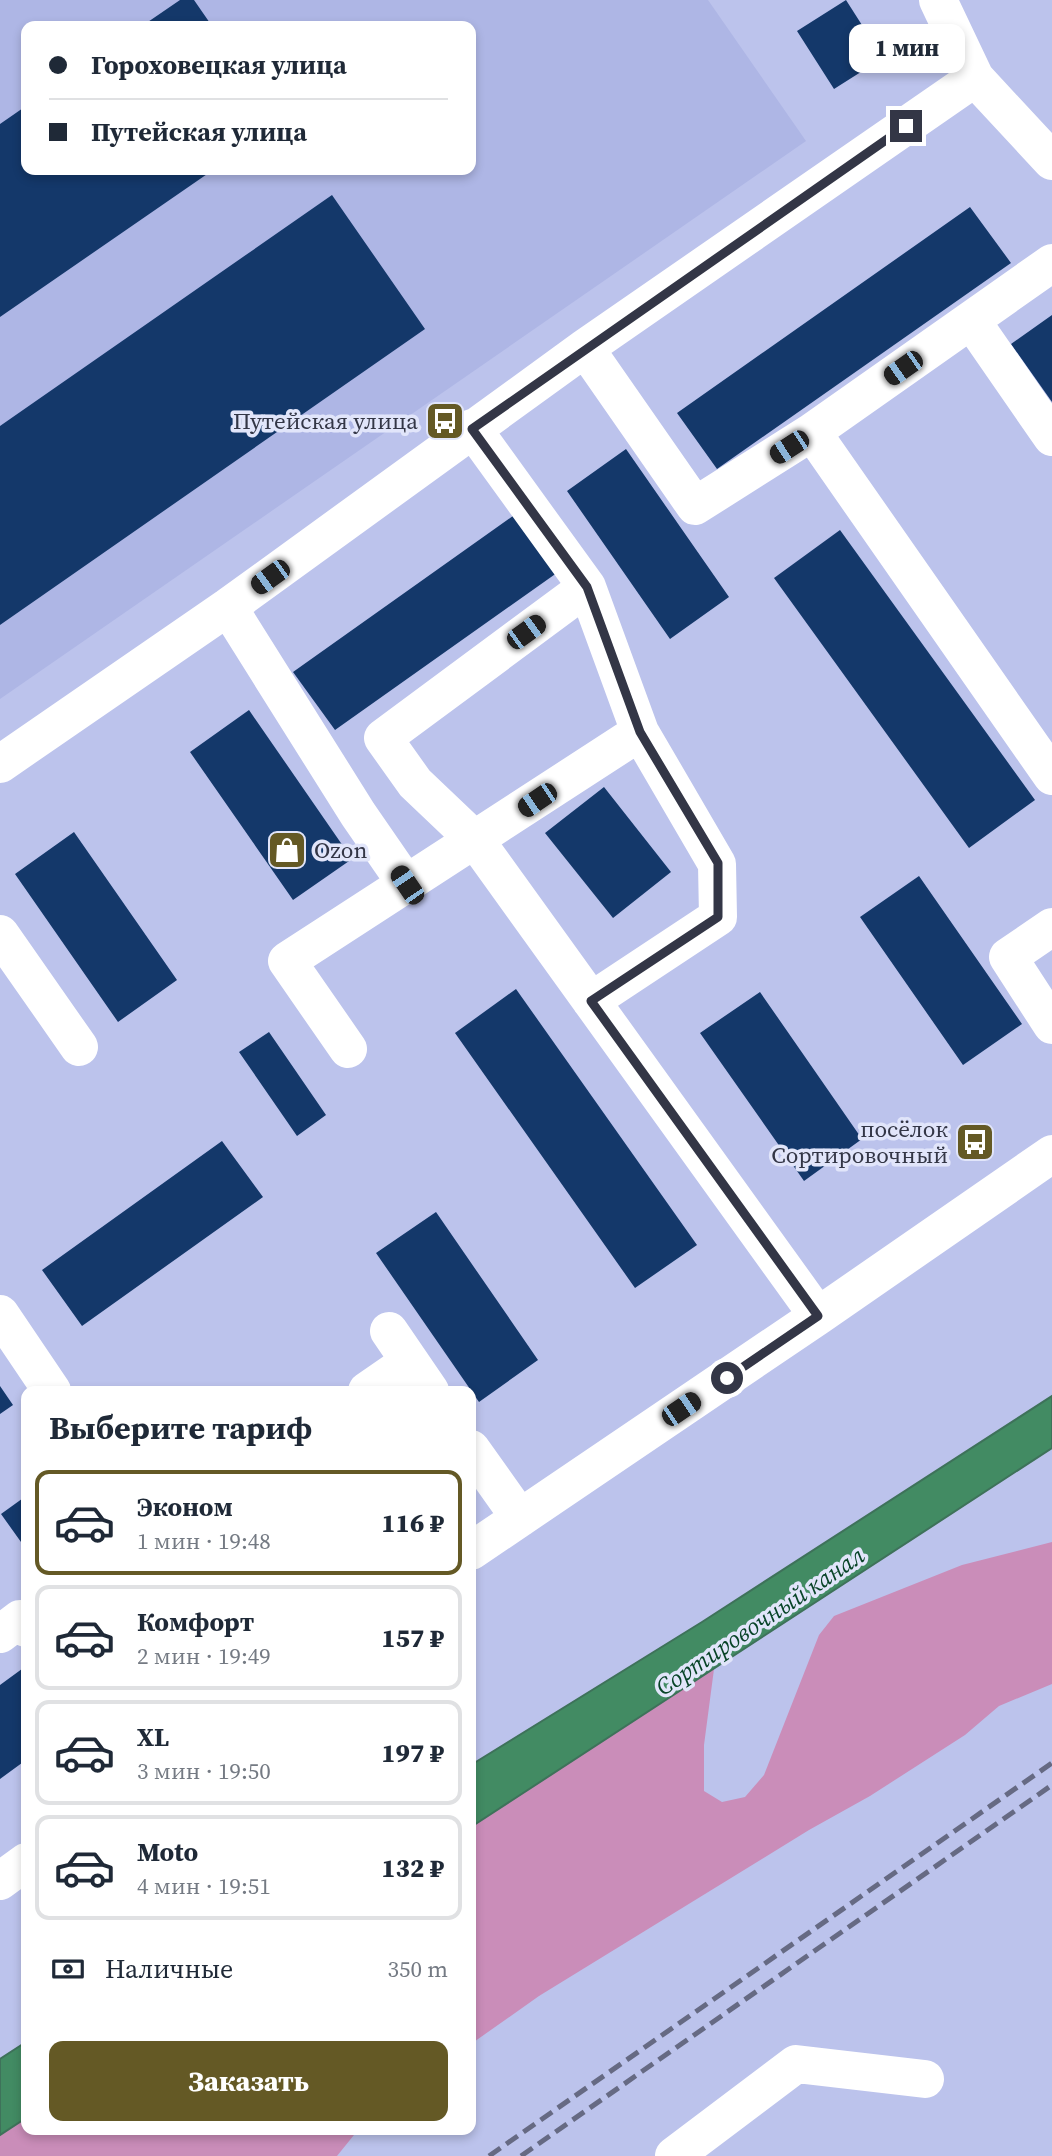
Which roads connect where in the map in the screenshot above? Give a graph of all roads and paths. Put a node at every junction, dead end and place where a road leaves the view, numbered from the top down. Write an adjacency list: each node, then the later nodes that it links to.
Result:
1 (938, 0): 2 (street)
2 (975, 78): 3 (street); 6 (street)
3 (1052, 161)
4 (1052, 262): 5 (street)
5 (971, 320): 8 (street); 9 (street)
6 (585, 348): 7 (street); 8 (street)
7 (472, 429): 10 (street); 11 (street)
8 (812, 432): 14 (street)
9 (1052, 437)
10 (587, 587): 12 (street); 15 (street)
11 (229, 607): 13 (street); 16 (street)
12 (640, 732): 15 (street); 19 (street)
13 (0, 764)
14 (1052, 776)
15 (475, 841): 16 (street); 19 (street)
16 (407, 885): 22 (street)
17 (1052, 927): 20 (street)
18 (0, 934): 21 (street)
19 (591, 1001): 25 (street)
20 (1052, 1025)
21 (79, 1047)
22 (348, 1049)
23 (1052, 1154): 25 (street)
24 (0, 1314): 28 (street)
25 (818, 1316): 31 (street)
26 (388, 1331): 27 (street)
27 (419, 1377): 29 (street)
28 (49, 1386)
29 (386, 1386)
30 (476, 1456): 31 (street)
31 (520, 1518): 32 (street)
32 (476, 1548)
33 (21, 1620): 34 (street)
34 (0, 1634)
35 (21, 1866): 36 (street)
36 (0, 1881)
37 (925, 2079): 38 (street)
38 (674, 2156)

